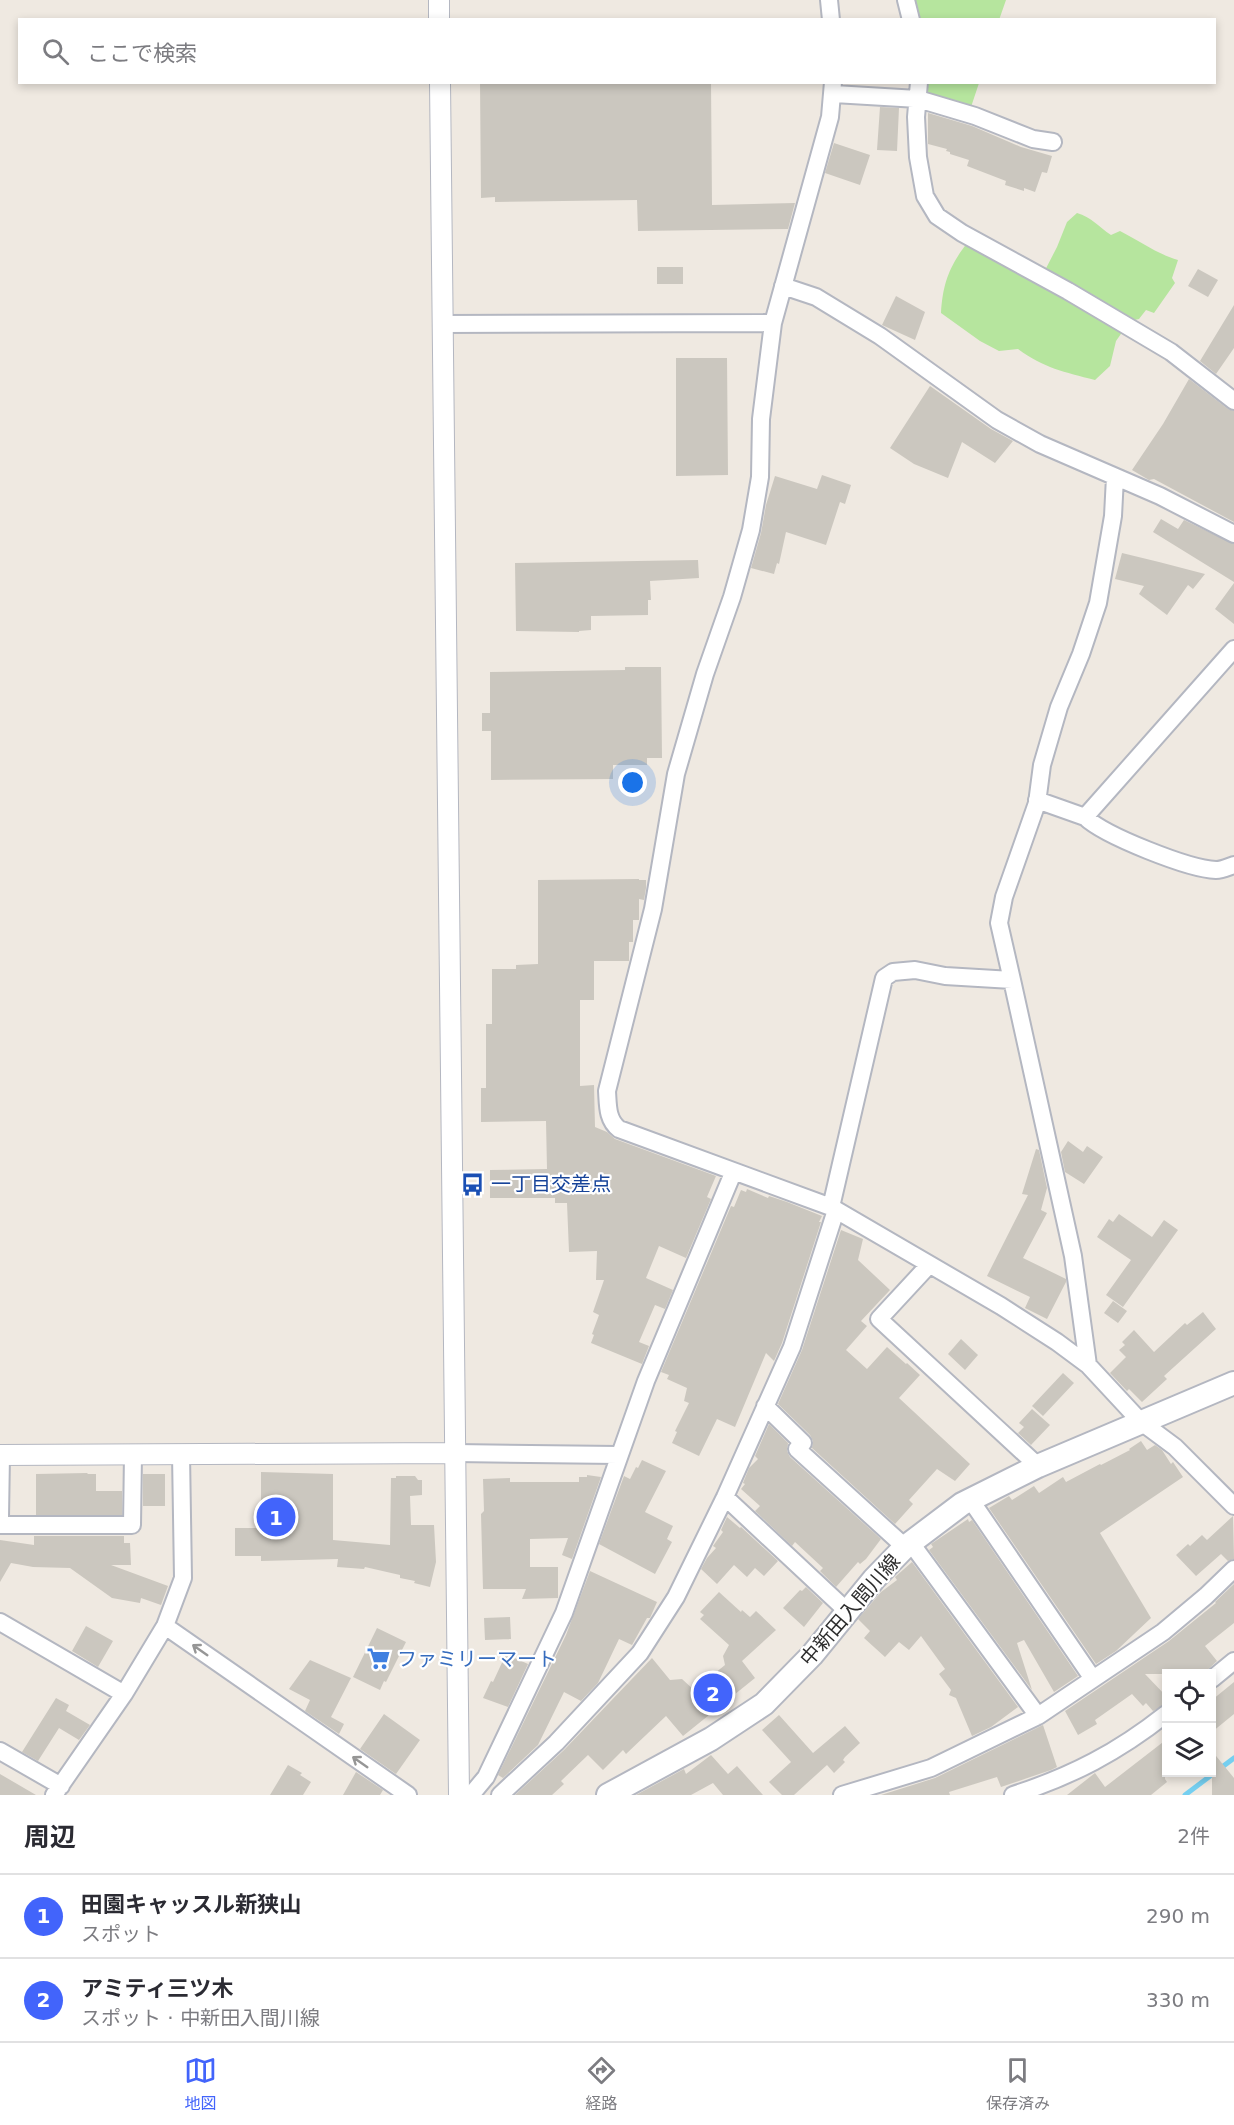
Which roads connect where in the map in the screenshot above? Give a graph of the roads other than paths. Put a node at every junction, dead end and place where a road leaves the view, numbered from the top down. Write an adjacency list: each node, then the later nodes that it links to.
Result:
1 (439, 0): 4 (street)
2 (829, 0): 5 (street)
3 (906, 0): 6 (street)
4 (439, 18)
5 (831, 18)
6 (910, 18)
7 (440, 84): 13 (street)
8 (833, 88): 9 (street); 11 (street)
9 (918, 91): 10 (street); 14 (street)
10 (1053, 142)
11 (783, 286): 12 (street); 15 (street)
12 (773, 323): 13 (street); 22 (street)
13 (443, 324): 29 (street)
14 (1234, 401)
15 (1115, 477): 16 (street); 18 (street)
16 (1234, 534)
17 (1234, 649): 19 (street)
18 (1037, 800): 19 (street); 21 (street)
19 (1085, 817): 20 (street)
20 (1234, 865)
21 (1012, 980): 23 (street); 25 (street)
22 (733, 1173): 23 (street); 33 (street)
23 (833, 1209): 24 (street); 27 (street)
24 (929, 1264): 25 (street); 34 (street)
25 (1088, 1365): 28 (street)
26 (1234, 1383): 28 (main road, 中新田入間川線)
27 (765, 1406): 35 (street); 40 (street)
28 (1140, 1421): 34 (main road, 中新田入間川線); 37 (street)
29 (455, 1453): 31 (street); 33 (street); 56 (street)
30 (133, 1454): 31 (street); 32 (street); 39 (street)
31 (181, 1454): 44 (street)
32 (1, 1455): 38 (street)
33 (618, 1455): 57 (street)
34 (1038, 1466): 36 (main road, 中新田入間川線)
35 (725, 1497): 42 (street); 58 (street)
36 (970, 1499): 40 (main road, 中新田入間川線); 47 (street)
37 (1234, 1506)
38 (0, 1517)
39 (0, 1525)
40 (908, 1545): 42 (main road, 中新田入間川線); 49 (street)
41 (1234, 1569): 47 (street)
42 (847, 1611): 59 (main road, 中新田入間川線)
43 (0, 1623): 48 (street)
44 (165, 1626): 48 (street); 53 (street, one-way to 44)
45 (1234, 1661): 46 (street)
46 (1216, 1676)
47 (1093, 1679): 49 (street)
48 (124, 1694): 52 (street)
49 (1038, 1716): 60 (street)
50 (1162, 1718): 54 (street)
51 (0, 1751): 52 (street)
52 (57, 1790)
53 (390, 1790): 55 (street)
54 (1036, 1792): 61 (street)
55 (408, 1795)
56 (459, 1795)
57 (471, 1795)
58 (500, 1795)
59 (608, 1795)
60 (842, 1795)
61 (1013, 1795)

